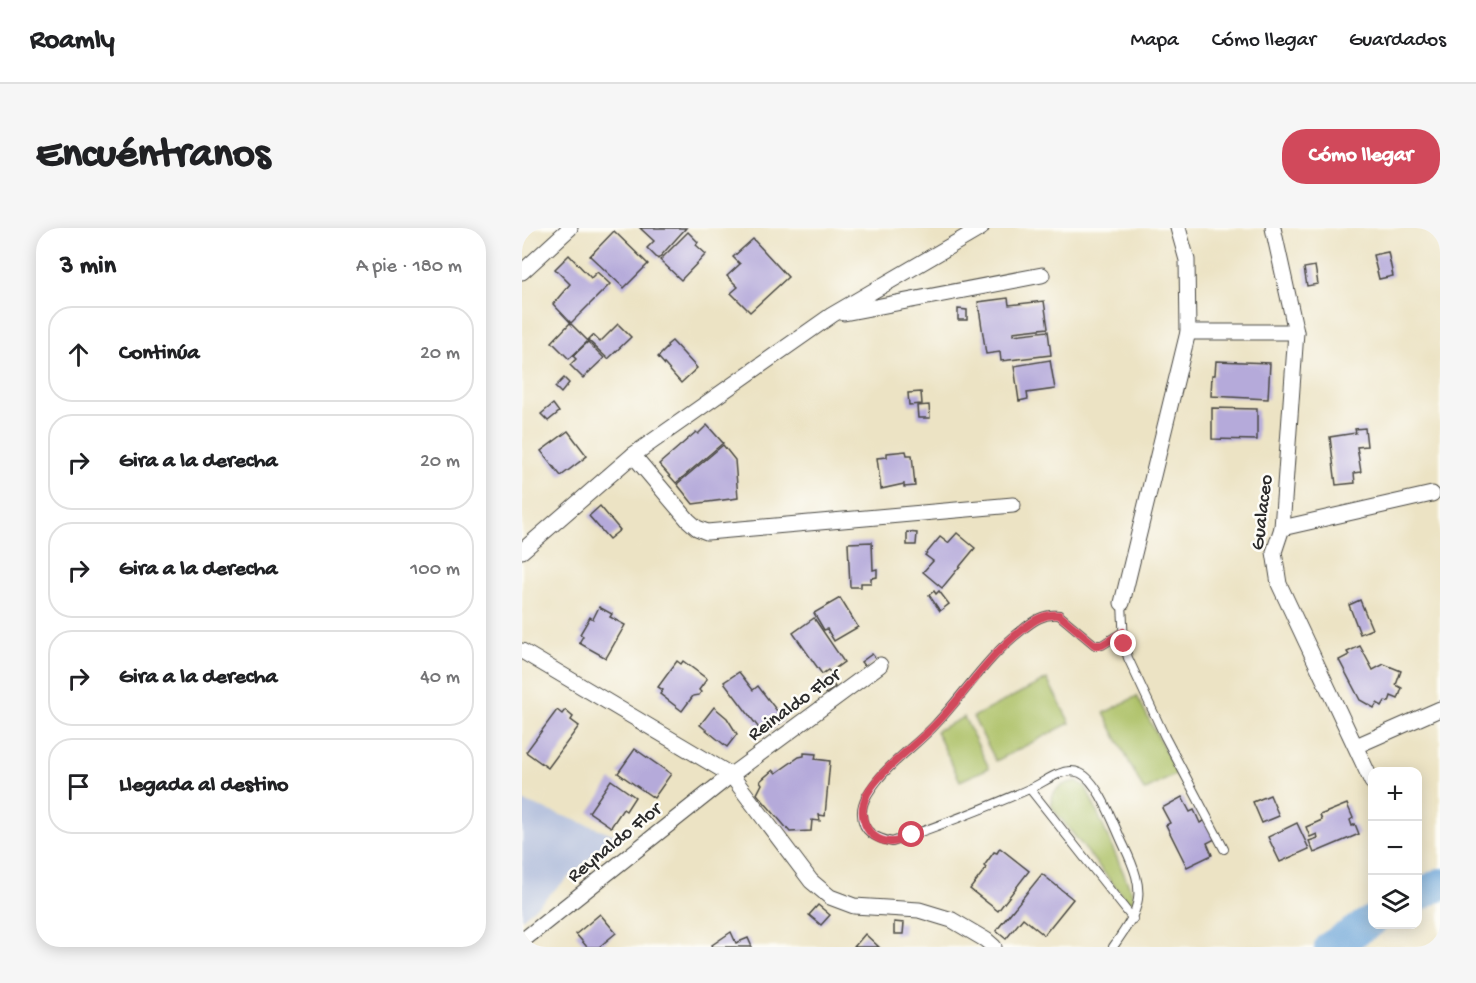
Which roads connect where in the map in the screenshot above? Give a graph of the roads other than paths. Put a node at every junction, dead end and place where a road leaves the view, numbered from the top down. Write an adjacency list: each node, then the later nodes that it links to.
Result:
1 (570, 228): 5 (street)
2 (981, 228): 7 (street)
3 (1178, 228): 8 (street)
4 (1273, 228): 9 (street, Gualaceo)
5 (522, 272)
6 (1042, 275): 7 (street)
7 (832, 315): 10 (street)
8 (1188, 332): 9 (street); 15 (street)
9 (1296, 332): 13 (street, Gualaceo)
10 (633, 455): 12 (street); 14 (street)
11 (1432, 494): 13 (street)
12 (1012, 505)
13 (1282, 528): 20 (street, Gualaceo)
14 (522, 550)
15 (1122, 603): 16 (lane)
16 (1123, 632): 23 (lane); 24 (lane)
17 (522, 651): 22 (street)
18 (880, 665): 22 (street, Reinaldo Flor)
19 (1440, 709): 20 (street)
20 (1356, 746): 21 (street, Gualaceo)
21 (1368, 773)
22 (731, 775): 26 (street, Reynaldo Flor); 27 (street)
23 (1030, 789): 25 (lane); 25 (lane)
24 (1224, 849)
25 (1133, 919): 28 (lane)
26 (522, 941)
27 (994, 947)
28 (1113, 947)

